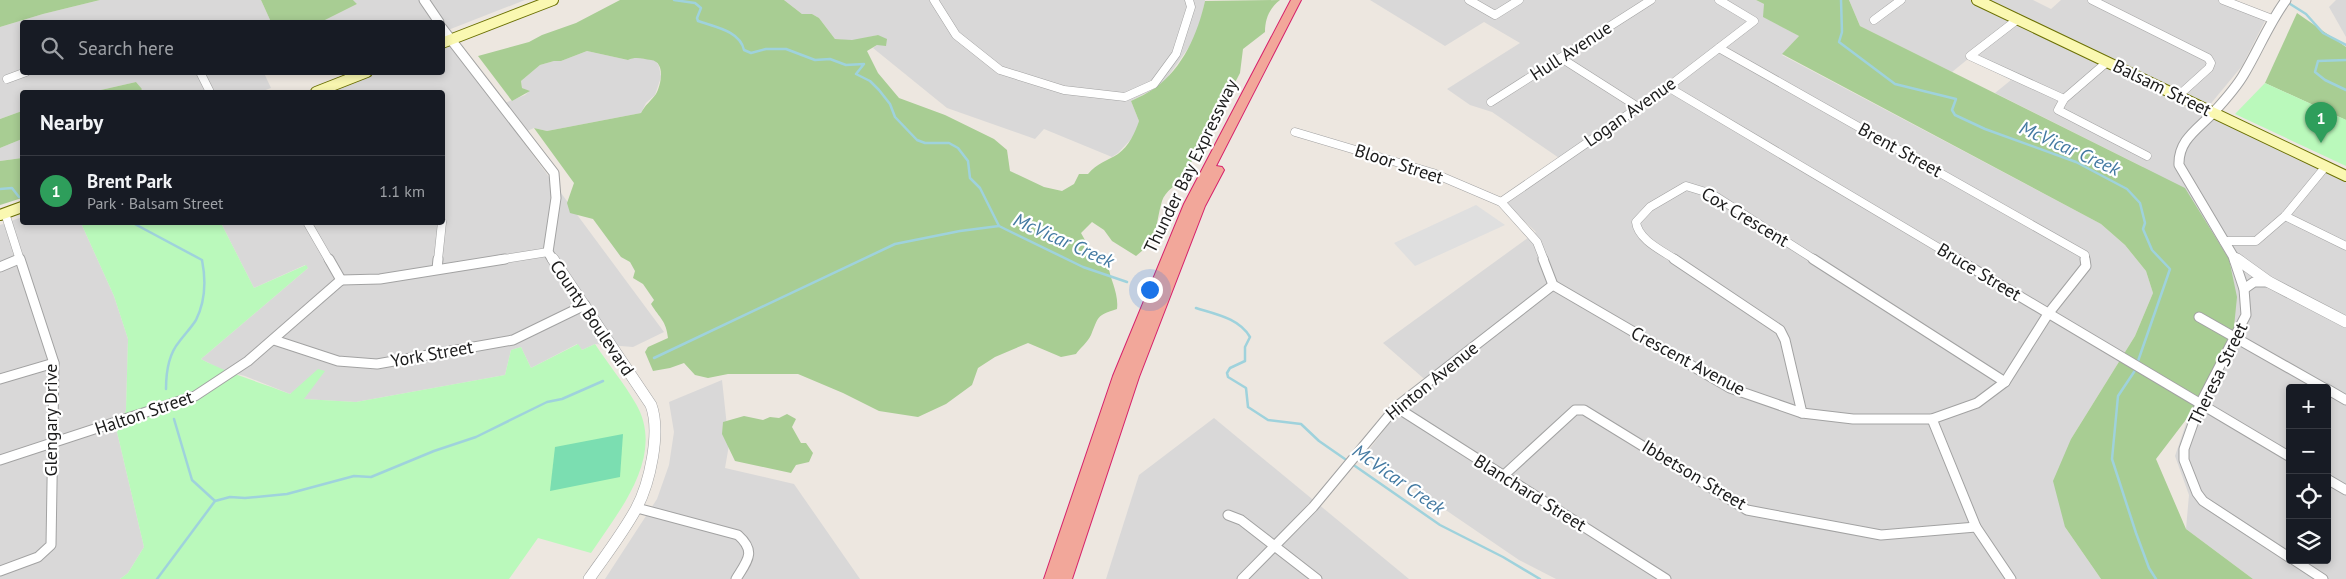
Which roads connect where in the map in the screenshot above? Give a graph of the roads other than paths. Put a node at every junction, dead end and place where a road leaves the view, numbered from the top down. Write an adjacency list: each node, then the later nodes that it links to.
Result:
1 (424, 0): 18 (street)
2 (553, 0): 20 (main road)
3 (934, 0): 4 (street)
4 (1189, 0)
5 (1296, 0): 90 (highway, Thunder Bay Expressway)
6 (1304, 0): 91 (highway, Thunder Bay Expressway)
7 (1469, 0): 8 (street)
8 (1519, 0)
9 (1651, 0): 22 (street, Hull Avenue)
10 (1719, 0): 21 (street, Logan Avenue)
11 (1901, 0): 19 (street)
12 (1977, 0): 16 (main road, Balsam Street)
13 (2092, 0): 31 (street)
14 (2223, 0): 17 (street)
15 (2286, 0): 17 (street)
16 (2018, 19): 23 (main road, Balsam Street); 32 (street)
17 (2272, 19): 35 (street)
18 (438, 20)
19 (1874, 20)
20 (447, 42): 48 (street, County Boulevard)
21 (1719, 48): 28 (street, Logan Avenue); 49 (street, Brent Street)
22 (1561, 58): 33 (street, Hull Avenue); 34 (street)
23 (2107, 62): 31 (main road, Balsam Street); 32 (street)
24 (20, 74): 27 (street)
25 (202, 75): 29 (street)
26 (359, 75): 30 (main road)
27 (7, 79)
28 (1668, 86): 34 (street, Logan Avenue); 59 (street, Bruce Street)
29 (209, 90)
30 (321, 90)
31 (2178, 96): 35 (main road, Balsam Street)
32 (2064, 98): 37 (street)
33 (1491, 102)
34 (1638, 107): 40 (street, Logan Avenue)
35 (2213, 113): 38 (main road, Balsam Street); 46 (street, Theresa Street)
36 (1295, 132): 40 (street, Bloor Street)
37 (2147, 156)
38 (2326, 166): 39 (main road, Balsam Street); 43 (street)
39 (2346, 176)
40 (1501, 202): 56 (street)
41 (20, 208): 42 (main road)
42 (2, 214): 51 (street, Glengary Drive)
43 (2285, 216): 46 (street); 47 (street)
44 (309, 225): 54 (street)
45 (442, 225): 53 (street)
46 (2224, 241): 50 (street, Theresa Street)
47 (2346, 246)
48 (548, 252): 53 (street); 58 (street, County Boulevard)
49 (2081, 252): 59 (street, Crescent Avenue)
50 (2233, 256): 55 (street); 57 (street, Theresa Street)
51 (20, 259): 52 (street); 64 (street, Glengary Drive)
52 (0, 267)
53 (437, 269): 54 (street)
54 (341, 280): 63 (street, Halton Street)
55 (2268, 282): 57 (street); 61 (street)
56 (1553, 285): 71 (street, Hinton Avenue); 72 (street, Crescent Avenue)
57 (2244, 289): 62 (street, Theresa Street)
58 (585, 305): 63 (street, York Street); 81 (street, County Boulevard)
59 (2048, 314): 66 (street, Crescent Avenue); 70 (street, Bruce Street)
60 (2199, 317): 62 (street)
61 (2346, 322)
62 (2234, 338): 67 (street); 70 (street, Theresa Street)
63 (274, 340): 74 (street, Halton Street)
64 (54, 363): 65 (street); 74 (street, Glengary Drive)
65 (0, 379)
66 (2005, 382): 72 (street, Cox Crescent); 73 (street, Crescent Avenue)
67 (2317, 384)
68 (2331, 392): 69 (street)
69 (2346, 400)
70 (2200, 404): 75 (street, Bruce Street); 85 (street, Theresa Street)
71 (1396, 406): 77 (street, Hinton Avenue); 78 (street, Blanchard Street)
72 (1802, 413): 73 (street, Crescent Avenue)
73 (1932, 419): 83 (street)
74 (53, 443): 76 (street, Halton Street); 87 (street, Glengary Drive)
75 (2286, 455)
76 (0, 460)
77 (1347, 465): 84 (street, Hinton Avenue)
78 (1503, 476): 83 (street, Ibbetson Street); 94 (street, Blanchard Street)
79 (2331, 481): 80 (street)
80 (2346, 490)
81 (637, 508): 88 (street, County Boulevard); 89 (street)
82 (1228, 515): 84 (street)
83 (1976, 527): 95 (street)
84 (1276, 546): 92 (street, Hinton Avenue); 93 (street)
85 (2286, 555)
86 (2300, 564): 96 (street)
87 (0, 571)
88 (589, 579)
89 (736, 579)
90 (1052, 579)
91 (1064, 579)
92 (1242, 579)
93 (1318, 579)
94 (1666, 579)
95 (2010, 579)
96 (2323, 579)

